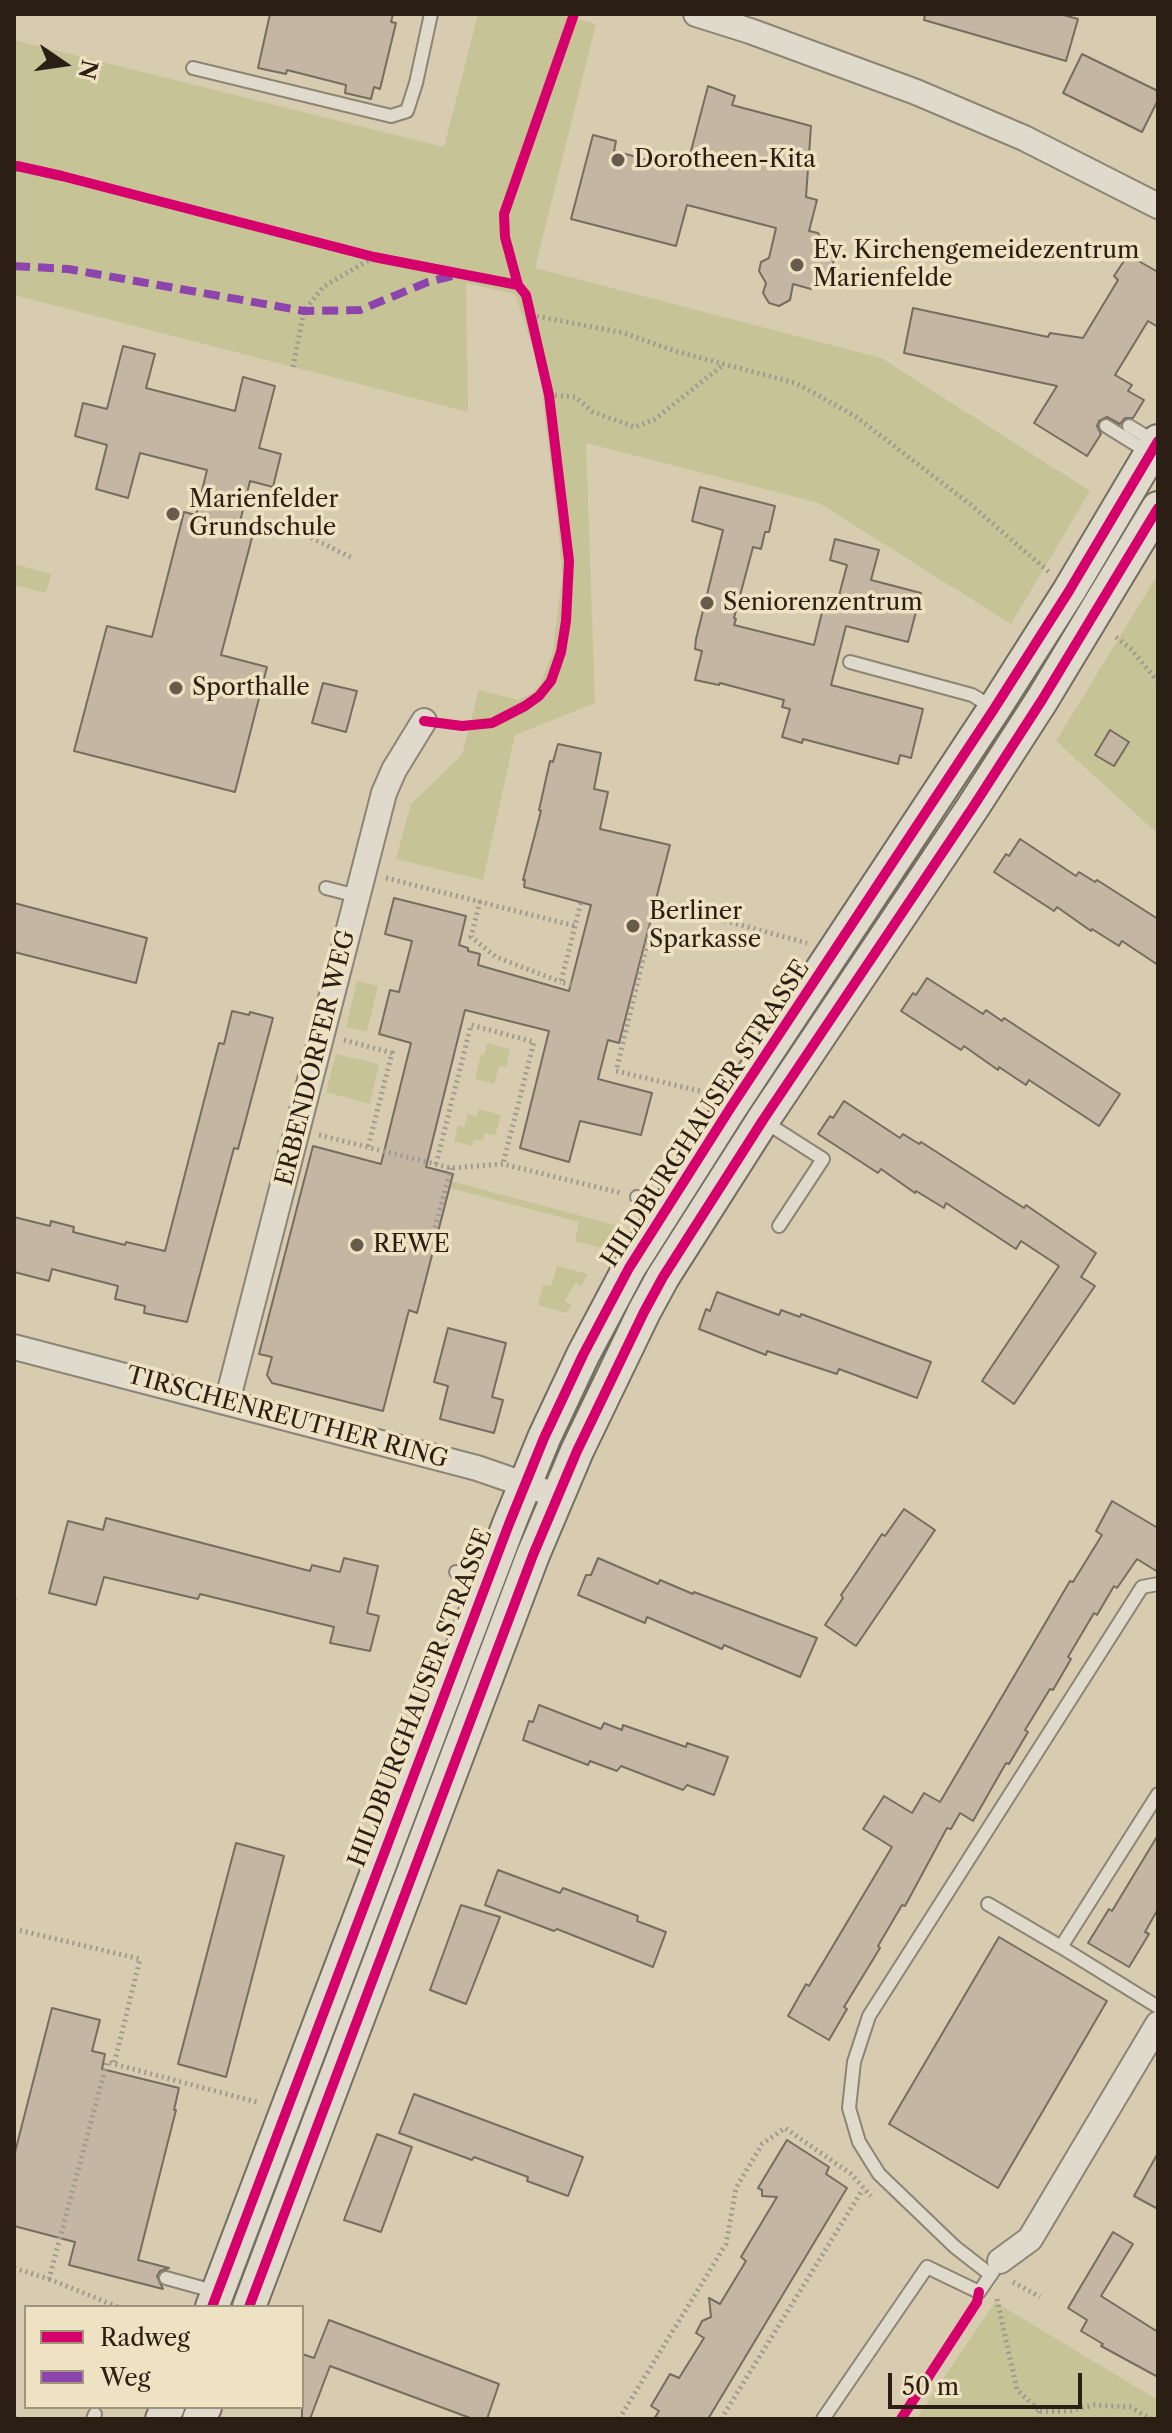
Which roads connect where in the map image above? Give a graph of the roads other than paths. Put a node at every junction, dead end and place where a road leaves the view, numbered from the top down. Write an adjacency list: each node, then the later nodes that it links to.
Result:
1 (431, 14): 3 (lane)
2 (696, 14): 4 (street)
3 (193, 68)
4 (1158, 206)
5 (1106, 426): 7 (lane)
6 (1129, 426): 7 (lane)
7 (1155, 446): 10 (main road, HILDBURGHAUSER STRASSE)
8 (1158, 508): 14 (main road, HILDBURGHAUSER STRASSE)
9 (850, 662): 10 (lane)
10 (994, 709): 16 (main road, HILDBURGHAUSER STRASSE)
11 (424, 721): 13 (street, ERBENDORFER WEG)
12 (326, 888): 13 (lane)
13 (357, 896): 20 (street, ERBENDORFER WEG)
14 (763, 1120): 17 (lane); 19 (main road, HILDBURGHAUSER STRASSE)
15 (637, 1197): 16 (lane)
16 (668, 1206): 19 (main road, HILDBURGHAUSER STRASSE)
17 (779, 1226)
18 (14, 1347): 20 (street, TIRSCHENREUTHER RING)
19 (589, 1383): 21 (main road, HILDBURGHAUSER STRASSE); 22 (main road, HILDBURGHAUSER STRASSE)
20 (227, 1402): 21 (street, TIRSCHENREUTHER RING)
21 (526, 1483): 22 (street, TIRSCHENREUTHER RING); 25 (main road, HILDBURGHAUSER STRASSE)
22 (558, 1496): 25 (main road, HILDBURGHAUSER STRASSE)
23 (456, 1572): 25 (lane)
24 (1158, 1584): 32 (lane)
25 (502, 1590): 31 (main road, HILDBURGHAUSER STRASSE)
26 (1158, 1794): 28 (lane)
27 (988, 1904): 28 (lane)
28 (1061, 1947): 29 (lane)
29 (1158, 2007)
30 (1158, 2024): 32 (street)
31 (331, 2042): 34 (main road, HILDBURGHAUSER STRASSE); 35 (main road, HILDBURGHAUSER STRASSE)
32 (995, 2269): 36 (lane)
33 (166, 2278): 34 (lane)
34 (215, 2300)
35 (250, 2305)
36 (823, 2419)

